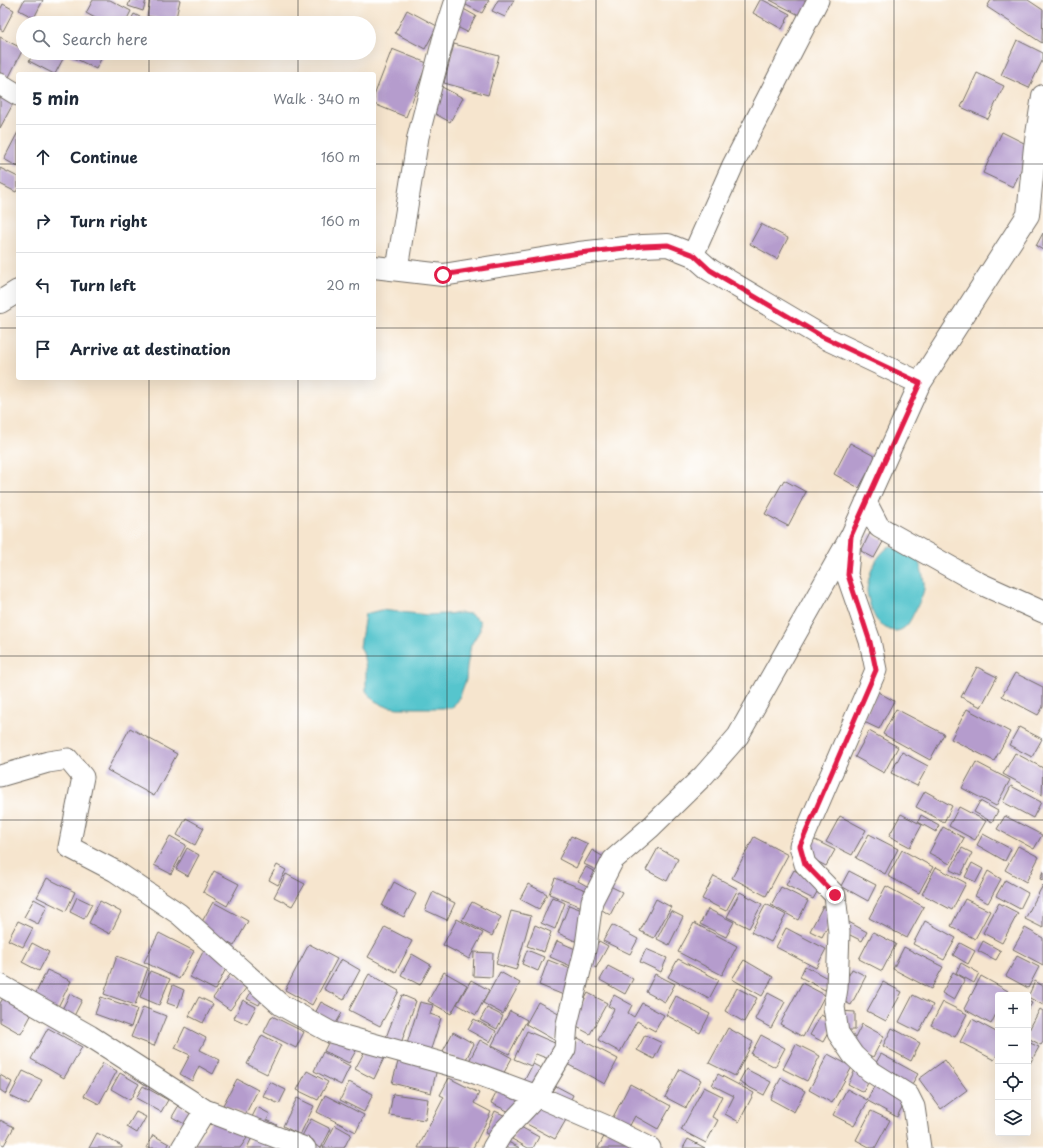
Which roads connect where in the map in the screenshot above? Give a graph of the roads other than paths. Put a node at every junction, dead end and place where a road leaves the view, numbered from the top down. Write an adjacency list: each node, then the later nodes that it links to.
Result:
1 (456, 0): 8 (street)
2 (818, 0): 6 (street)
3 (0, 84): 4 (street)
4 (16, 94)
5 (1043, 96): 11 (street)
6 (694, 255): 8 (street); 11 (street)
7 (376, 267): 8 (street)
8 (397, 269)
9 (16, 291): 10 (street)
10 (0, 302)
11 (920, 383): 12 (street)
12 (866, 502): 13 (street); 14 (street)
13 (851, 536): 17 (street); 23 (street)
14 (1043, 612)
15 (0, 776): 17 (street)
16 (0, 985): 18 (street)
17 (537, 1096): 21 (street); 22 (street)
18 (204, 1110): 19 (street); 20 (street)
19 (182, 1148)
20 (305, 1148)
21 (493, 1148)
22 (650, 1148)
23 (920, 1148)

